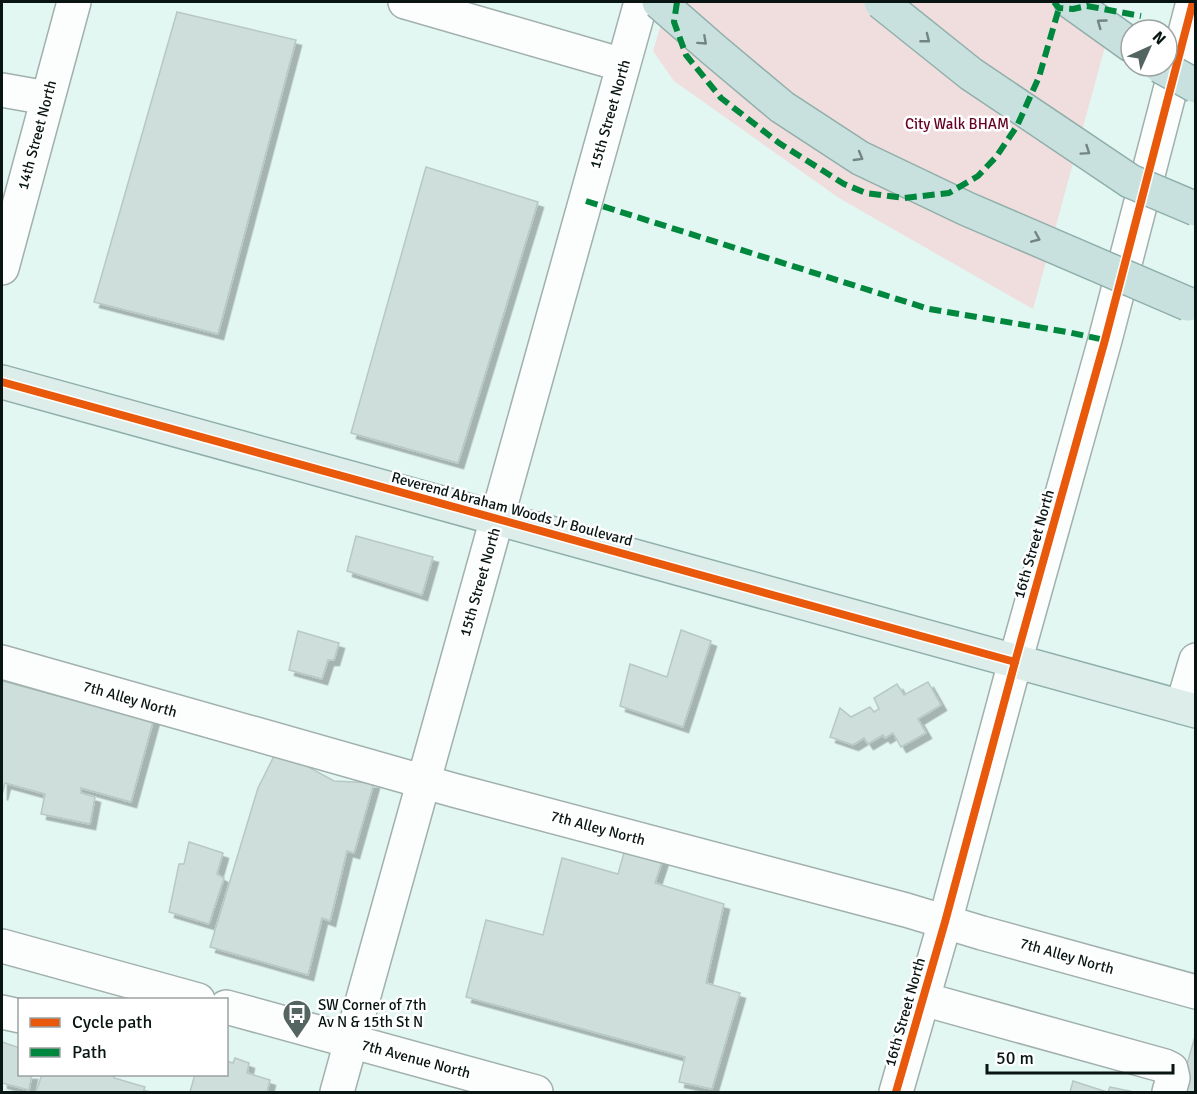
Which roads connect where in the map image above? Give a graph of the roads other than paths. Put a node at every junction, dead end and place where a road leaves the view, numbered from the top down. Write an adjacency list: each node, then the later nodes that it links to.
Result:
1 (74, 2): 13 (street, 14th Street North)
2 (405, 2): 9 (street)
3 (641, 2): 9 (street, 15th Street North)
4 (659, 2): 17 (highway, one-way to 17, bridge)
5 (881, 2): 14 (highway, one-way to 14, bridge)
6 (1071, 2): 8 (highway, one-way to 6)
7 (1187, 6): 22 (street, 16th Street North)
8 (1119, 36)
9 (623, 65): 19 (street, 15th Street North)
10 (1179, 77): 11 (highway, bridge)
11 (1196, 86)
12 (2, 90): 13 (street)
13 (47, 98): 15 (street, 14th Street North)
14 (1196, 209)
15 (7, 226): 16 (street, 14th Street North)
16 (2, 268)
17 (1192, 305)
18 (2, 382): 19 (main road, Reverend Abraham Woods Jr Boulevard)
19 (497, 519): 22 (main road, Reverend Abraham Woods Jr Boulevard); 24 (street, 15th Street North)
20 (1196, 660): 23 (street)
21 (2, 662): 24 (street, 7th Alley North)
22 (1015, 662): 23 (main road, Reverend Abraham Woods Jr Boulevard); 25 (street, 16th Street North)
23 (1189, 709)
24 (424, 782): 25 (street, 7th Alley North); 33 (street, 15th Street North)
25 (945, 922): 27 (street, 7th Alley North); 29 (street, 16th Street North)
26 (2, 946): 28 (street)
27 (1196, 992)
28 (187, 998)
29 (923, 999): 36 (street, 16th Street North); 37 (street)
30 (228, 1008): 33 (street, 7th Avenue North)
31 (2, 1012): 32 (street)
32 (18, 1016)
33 (352, 1042): 34 (street, 15th Street North); 35 (street, 7th Avenue North)
34 (337, 1092)
35 (536, 1092)
36 (896, 1092)
37 (1169, 1092)

